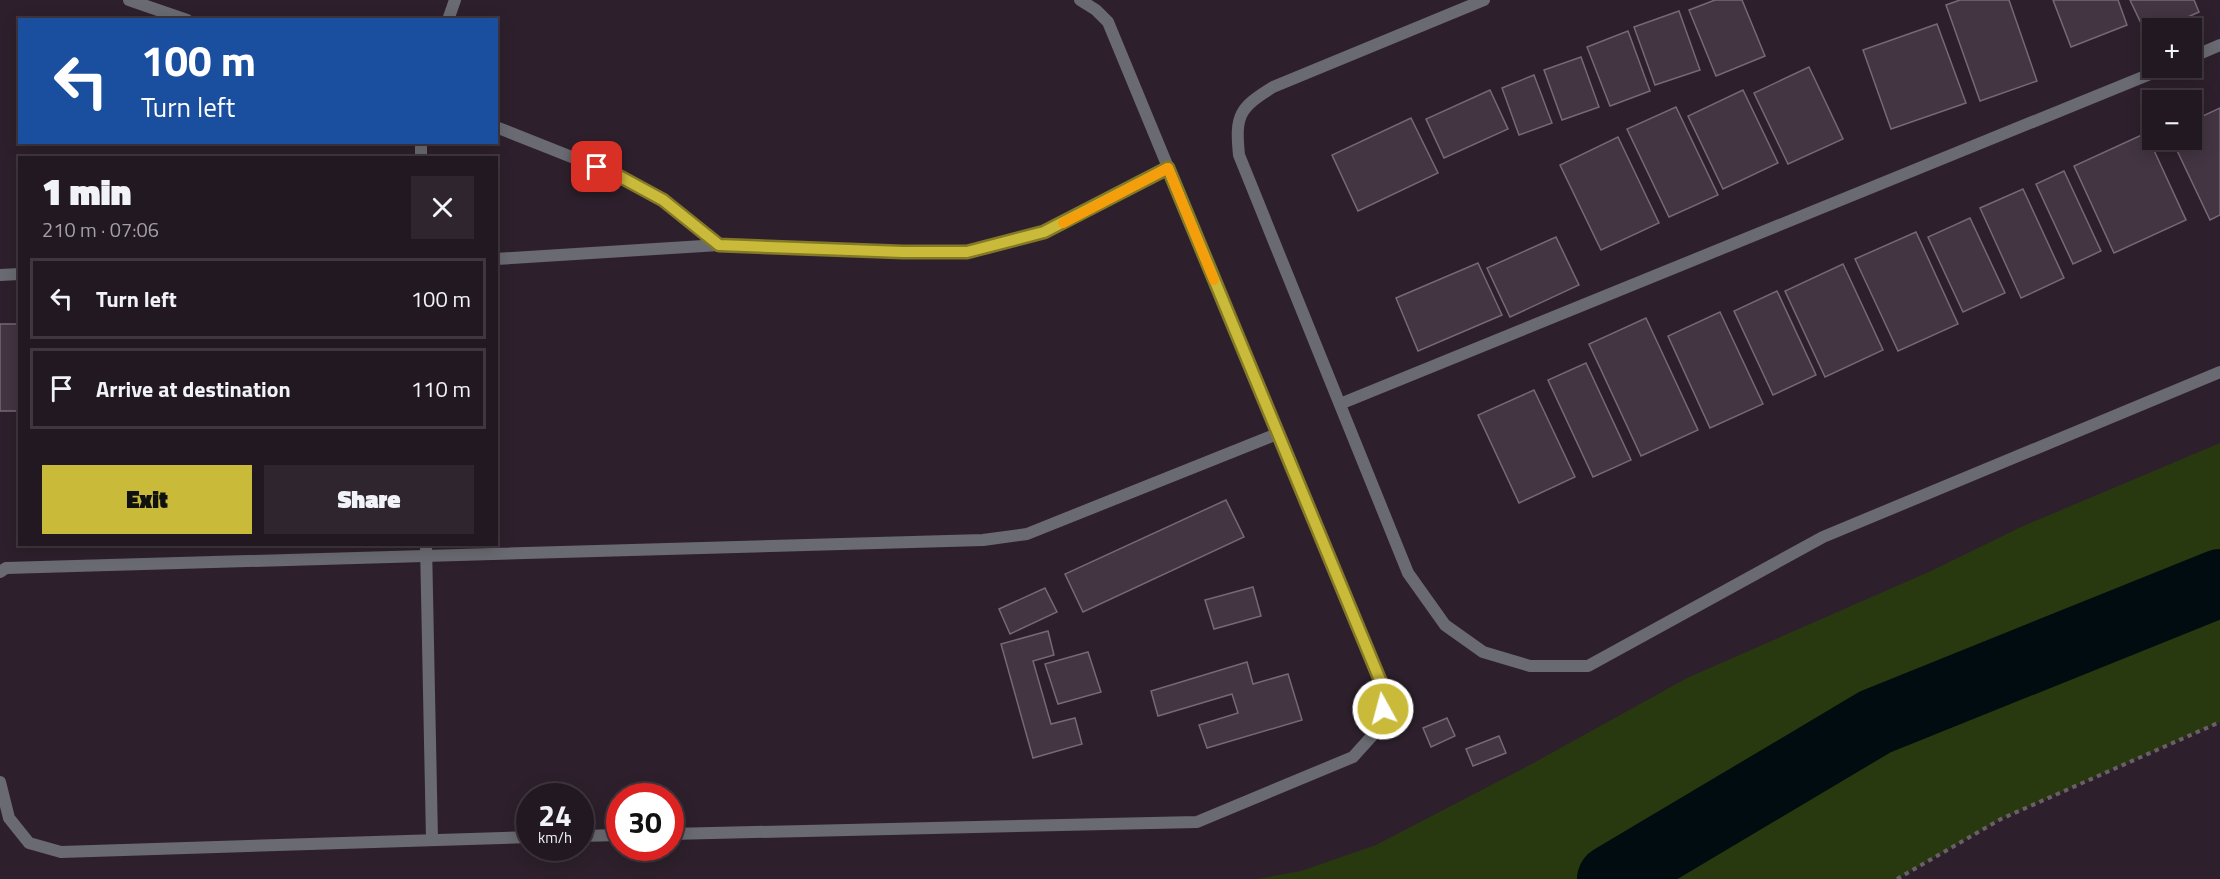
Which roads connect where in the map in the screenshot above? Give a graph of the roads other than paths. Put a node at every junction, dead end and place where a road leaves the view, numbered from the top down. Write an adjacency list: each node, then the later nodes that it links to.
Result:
1 (129, 0): 5 (street)
2 (455, 0): 6 (street)
3 (1080, 0): 11 (street)
4 (1484, 0): 17 (street)
5 (181, 18)
6 (449, 18)
7 (2220, 45): 8 (street)
8 (2202, 53)
9 (2142, 77): 17 (street)
10 (498, 128): 12 (street)
11 (1168, 168): 12 (street); 18 (street)
12 (719, 245): 13 (street)
13 (498, 259)
14 (18, 274): 15 (street)
15 (0, 275)
16 (2220, 372): 17 (street)
17 (1340, 404)
18 (1277, 435): 19 (street); 22 (street)
19 (426, 550): 20 (street); 24 (street)
20 (0, 572)
21 (0, 782): 24 (street)
22 (684, 834)
23 (516, 837): 24 (street)
24 (432, 840)

